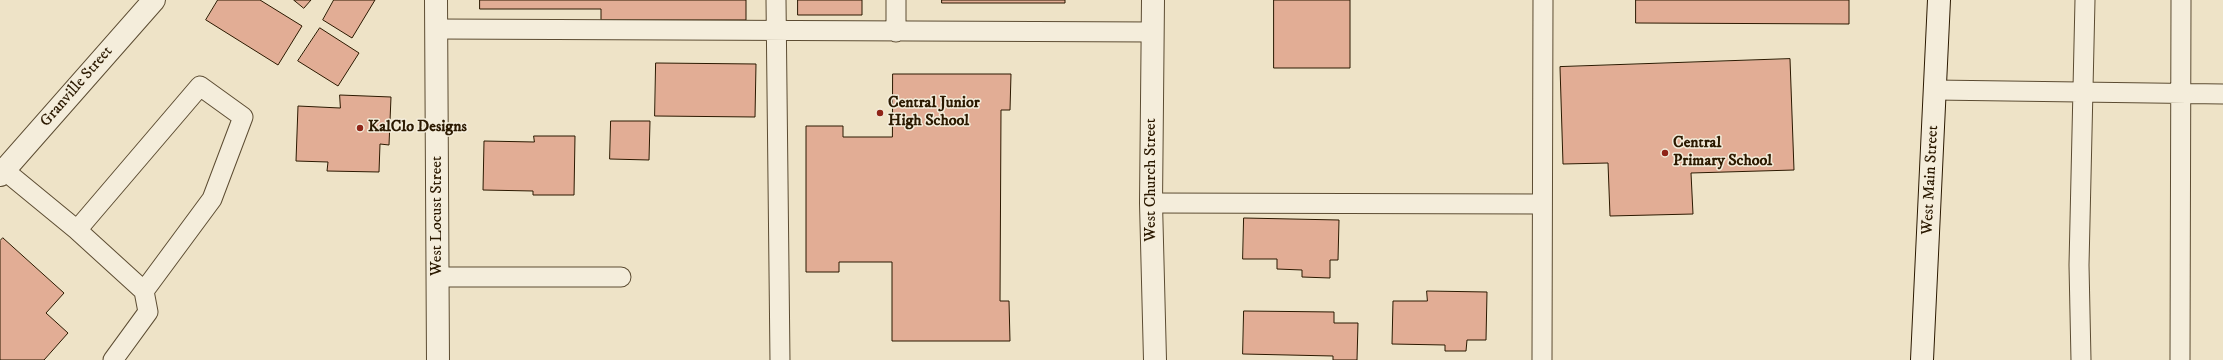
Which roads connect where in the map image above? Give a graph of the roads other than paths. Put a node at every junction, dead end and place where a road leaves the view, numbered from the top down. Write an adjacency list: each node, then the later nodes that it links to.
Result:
1 (154, 0): 18 (street, Granville Street)
2 (436, 0): 10 (street, West Locust Street)
3 (776, 0): 11 (lane)
4 (896, 0): 12 (lane)
5 (1153, 0): 13 (street, West Church Street)
6 (1543, 0): 20 (lane)
7 (1939, 0): 14 (street, West Main Street)
8 (2085, 0): 15 (lane)
9 (2181, 0): 16 (lane)
10 (436, 29): 11 (lane); 22 (street, West Locust Street)
11 (775, 32): 12 (lane); 27 (lane)
12 (896, 32): 13 (lane)
13 (1153, 32): 19 (street, West Church Street)
14 (1935, 90): 15 (lane); 30 (street, West Main Street)
15 (2083, 92): 16 (lane); 31 (lane)
16 (2180, 94): 17 (lane); 32 (lane)
17 (2223, 94)
18 (2, 172): 21 (lane)
19 (1151, 203): 20 (lane); 28 (street, West Church Street)
20 (1541, 204): 29 (lane)
21 (77, 230): 24 (lane); 24 (lane)
22 (438, 277): 23 (lane); 26 (street, West Locust Street)
23 (621, 277)
24 (144, 291): 25 (lane)
25 (113, 360)
26 (438, 360)
27 (780, 360)
28 (1155, 360)
29 (1542, 360)
30 (1922, 360)
31 (2081, 360)
32 (2180, 360)

